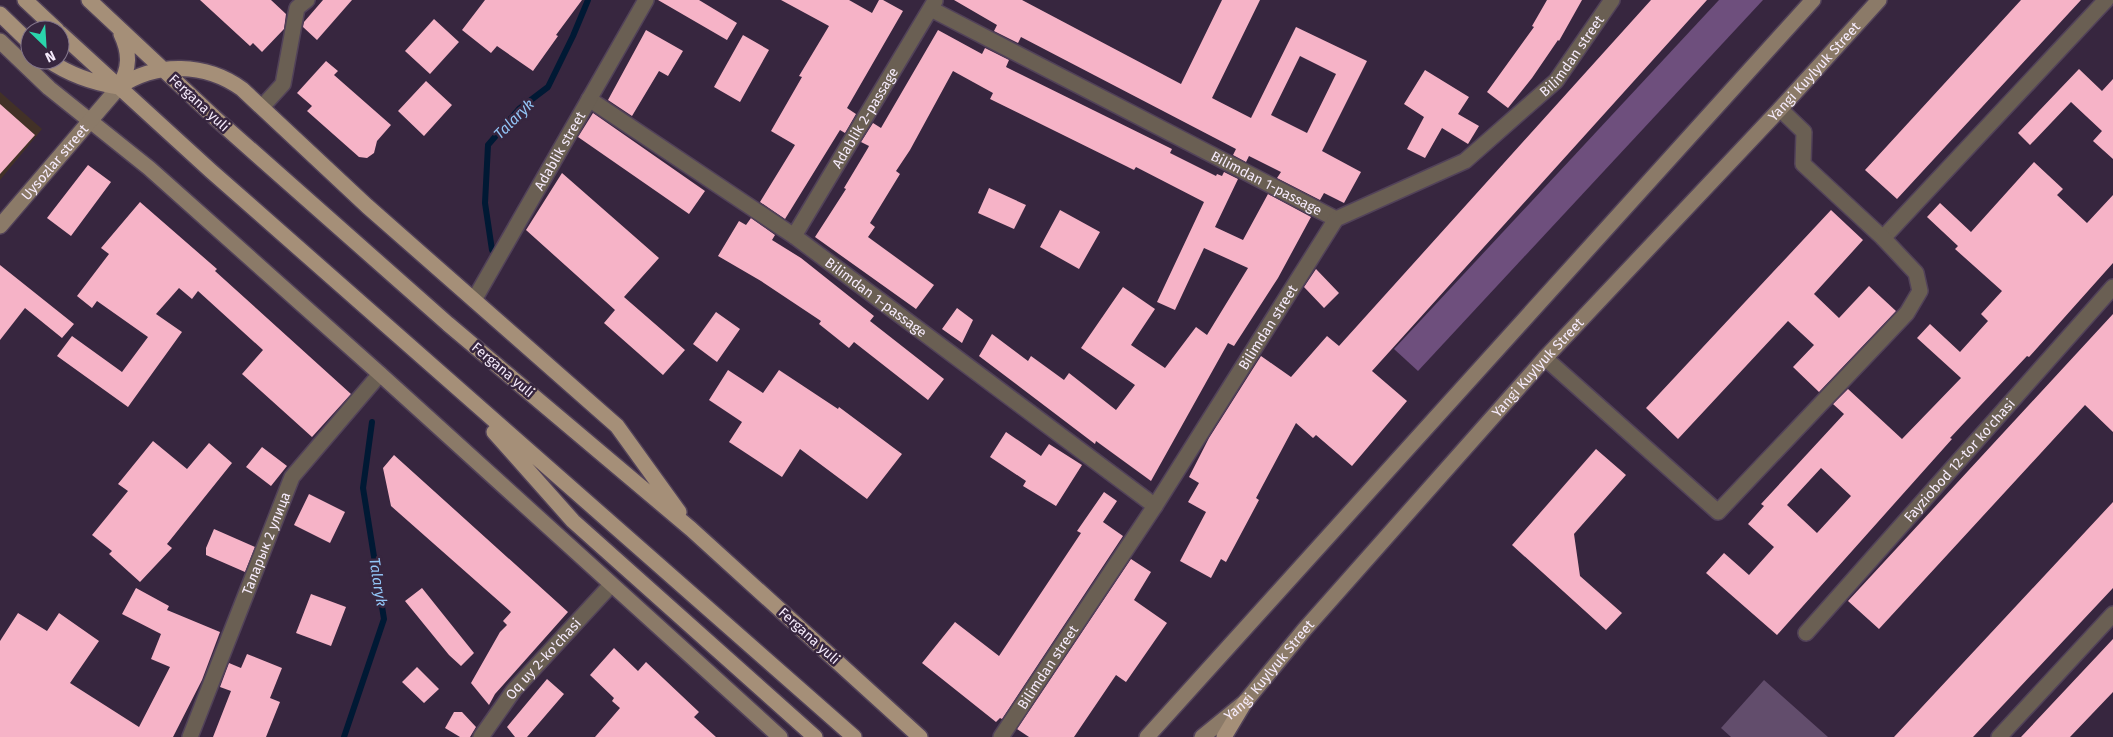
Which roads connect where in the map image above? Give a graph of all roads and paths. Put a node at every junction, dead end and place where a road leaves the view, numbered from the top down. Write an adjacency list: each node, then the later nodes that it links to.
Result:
1 (25, 0): 11 (main road)
2 (90, 0): 12 (main road, Fergana yuli)
3 (307, 0): 20 (street)
4 (646, 0): 19 (street, Adablik street)
5 (1612, 0): 23 (street, Bilimdan street)
6 (1813, 0): 45 (main road)
7 (1879, 0): 21 (main road, Yangi Kuylyuk Street)
8 (2106, 0): 26 (street)
9 (933, 4): 23 (street, Bilimdan 1-passage); 25 (street, Аdаblik 2-passage)
10 (0, 14): 13 (main road)
11 (46, 20)
12 (116, 27): 17 (main road, Fergana yuli); 18 (main road)
13 (20, 33)
14 (0, 41): 22 (main road)
15 (70, 42): 18 (main road)
16 (66, 70): 18 (main road)
17 (163, 70): 18 (main road); 20 (main road); 33 (main road, Fergana yuli)
18 (119, 87): 22 (main road, Uysozlar street); 31 (main road)
19 (589, 100): 25 (street, Bilimdan 1-passage); 28 (street, Adablik street)
20 (262, 106): 28 (main road)
21 (1780, 109): 26 (street); 29 (main road, Yangi Kuylyuk Street)
22 (90, 121): 24 (main road, Uysozlar street); 30 (main road)
23 (1336, 219): 32 (street, Bilimdan street)
24 (0, 226)
25 (794, 236): 32 (street, Bilimdan 1-passage)
26 (1882, 238): 29 (street)
27 (2113, 287): 36 (street, Fayziobod 12-tor ko'chasi)
28 (474, 300): 33 (main road)
29 (1545, 358): 37 (main road, Yangi Kuylyuk Street)
30 (380, 374): 34 (main road); 38 (street, Таларык 2 улица)
31 (452, 384): 41 (main road); 42 (main road)
32 (1155, 506): 44 (street, Bilimdan street)
33 (691, 529): 43 (main road, Fergana yuli)
34 (611, 585): 39 (street, Oq uy 2-ko'chasi); 40 (main road)
35 (2113, 614): 48 (street)
36 (1806, 633)
37 (1245, 702): 46 (main road, Yangi Kuylyuk Street); 47 (main road)
38 (190, 737)
39 (481, 737)
40 (780, 737)
41 (815, 737)
42 (854, 737)
43 (920, 737)
44 (1001, 737)
45 (1147, 737)
46 (1202, 737)
47 (1224, 737)
48 (1999, 737)

